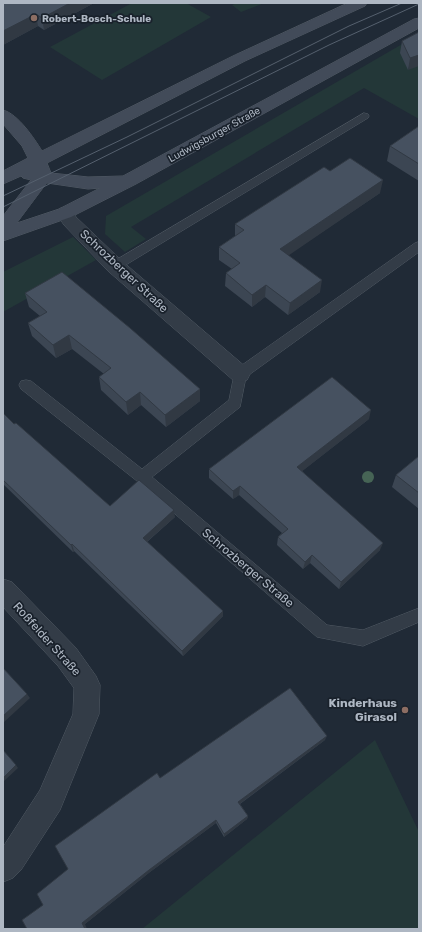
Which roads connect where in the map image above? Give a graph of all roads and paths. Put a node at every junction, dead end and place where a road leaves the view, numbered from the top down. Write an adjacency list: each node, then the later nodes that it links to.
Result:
1 (360, 3): 6 (main road)
2 (419, 22): 8 (main road, Ludwigsburger Straße)
3 (3, 115): 6 (main road)
4 (364, 116): 13 (lane)
5 (3, 159): 7 (main road)
6 (41, 168): 7 (main road); 8 (main road); 10 (main road)
7 (9, 175)
8 (130, 180): 9 (main road, Ludwigsburger Straße)
9 (64, 213): 11 (main road, Ludwigsburger Straße); 13 (street, Schrozberger Straße)
10 (3, 228)
11 (3, 235)
12 (419, 246): 14 (lane)
13 (116, 266): 14 (street, Schrozberger Straße)
14 (240, 374): 16 (lane)
15 (26, 385): 16 (lane, Schrozberger Straße)
16 (142, 478): 18 (lane, Schrozberger Straße)
17 (3, 590): 19 (street, Roßfelder Straße)
18 (419, 615)
19 (3, 868)

